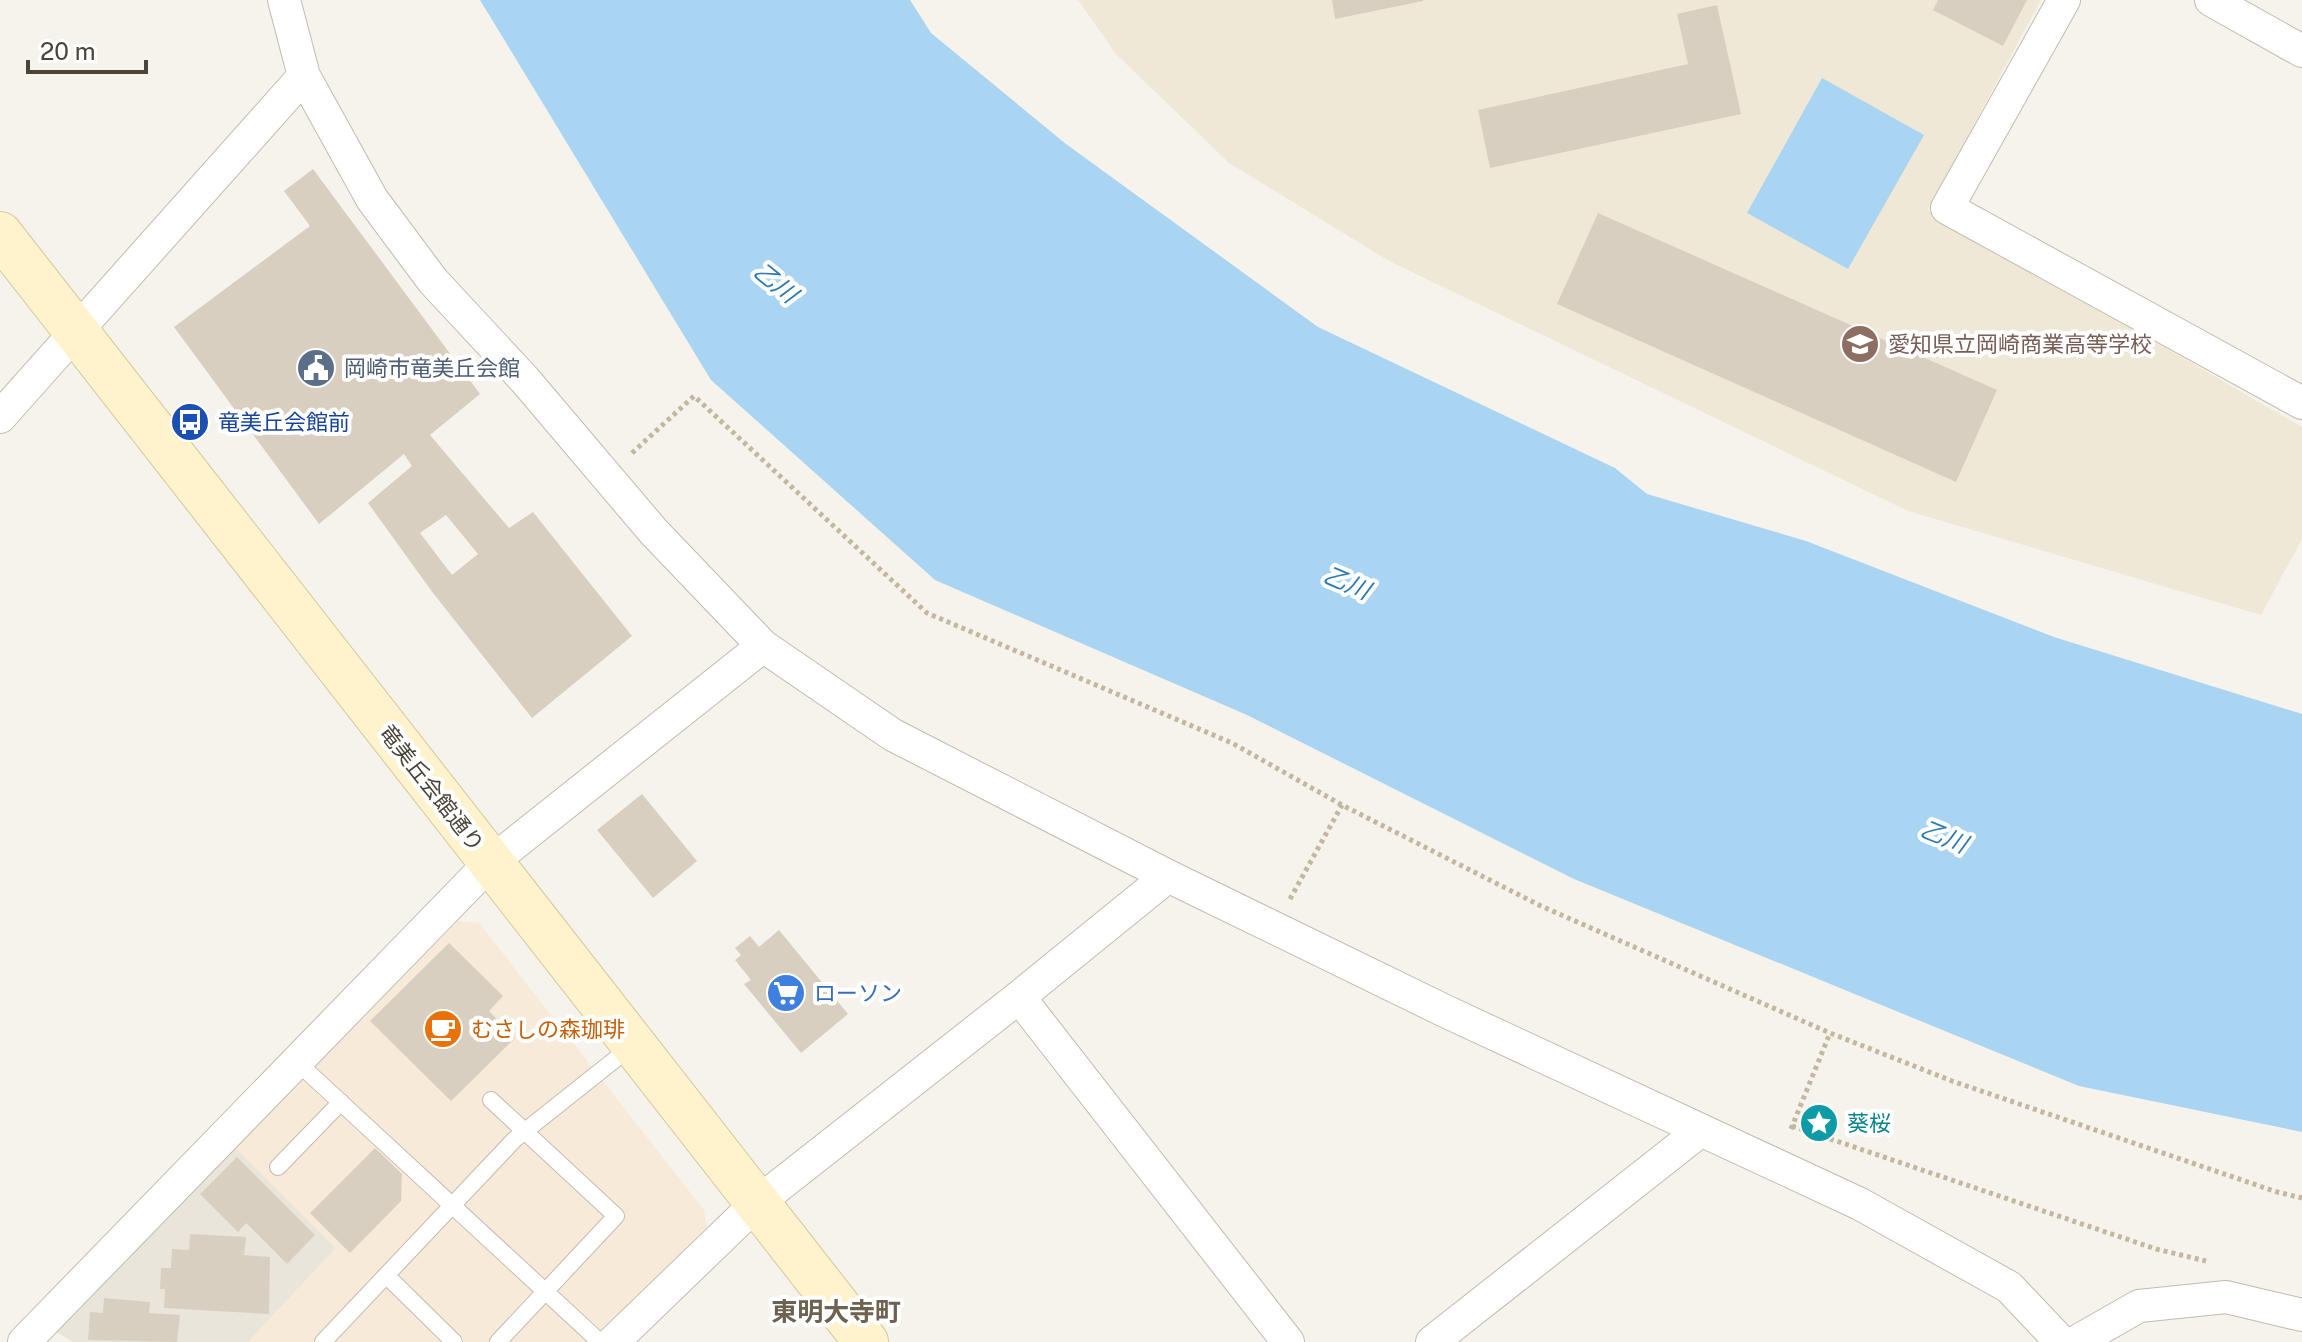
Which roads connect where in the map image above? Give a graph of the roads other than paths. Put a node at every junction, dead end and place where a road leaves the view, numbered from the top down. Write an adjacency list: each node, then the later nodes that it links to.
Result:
1 (284, 0): 5 (street)
2 (2064, 0): 8 (street)
3 (2211, 0): 4 (street)
4 (2302, 51)
5 (304, 76): 7 (street); 10 (street)
6 (0, 234): 7 (street, 竜美丘会館通り)
7 (77, 331): 9 (street); 11 (street, 竜美丘会館通り)
8 (2302, 403)
9 (0, 417)
10 (763, 646): 11 (street); 12 (street)
11 (490, 863): 14 (street, 竜美丘会館通り); 15 (street)
12 (1168, 876): 13 (street); 19 (street)
13 (1019, 997): 21 (street); 33 (street)
14 (633, 1045): 18 (lane); 21 (street, 竜美丘会館通り)
15 (297, 1062): 17 (lane); 26 (street)
16 (491, 1100): 18 (lane)
17 (341, 1102): 20 (lane); 22 (lane)
18 (524, 1131): 22 (lane); 24 (lane)
19 (1700, 1131): 34 (street); 35 (street)
20 (278, 1167)
21 (757, 1203): 31 (street); 32 (street, 竜美丘会館通り)
22 (452, 1205): 23 (lane); 24 (lane)
23 (386, 1275): 27 (lane); 28 (lane)
24 (546, 1291): 29 (lane); 30 (lane)
25 (2302, 1315): 36 (street)
26 (24, 1342)
27 (323, 1342)
28 (454, 1342)
29 (498, 1342)
30 (600, 1342)
31 (613, 1342)
32 (866, 1342)
33 (1288, 1342)
34 (1432, 1342)
35 (2061, 1342)
36 (2076, 1342)

